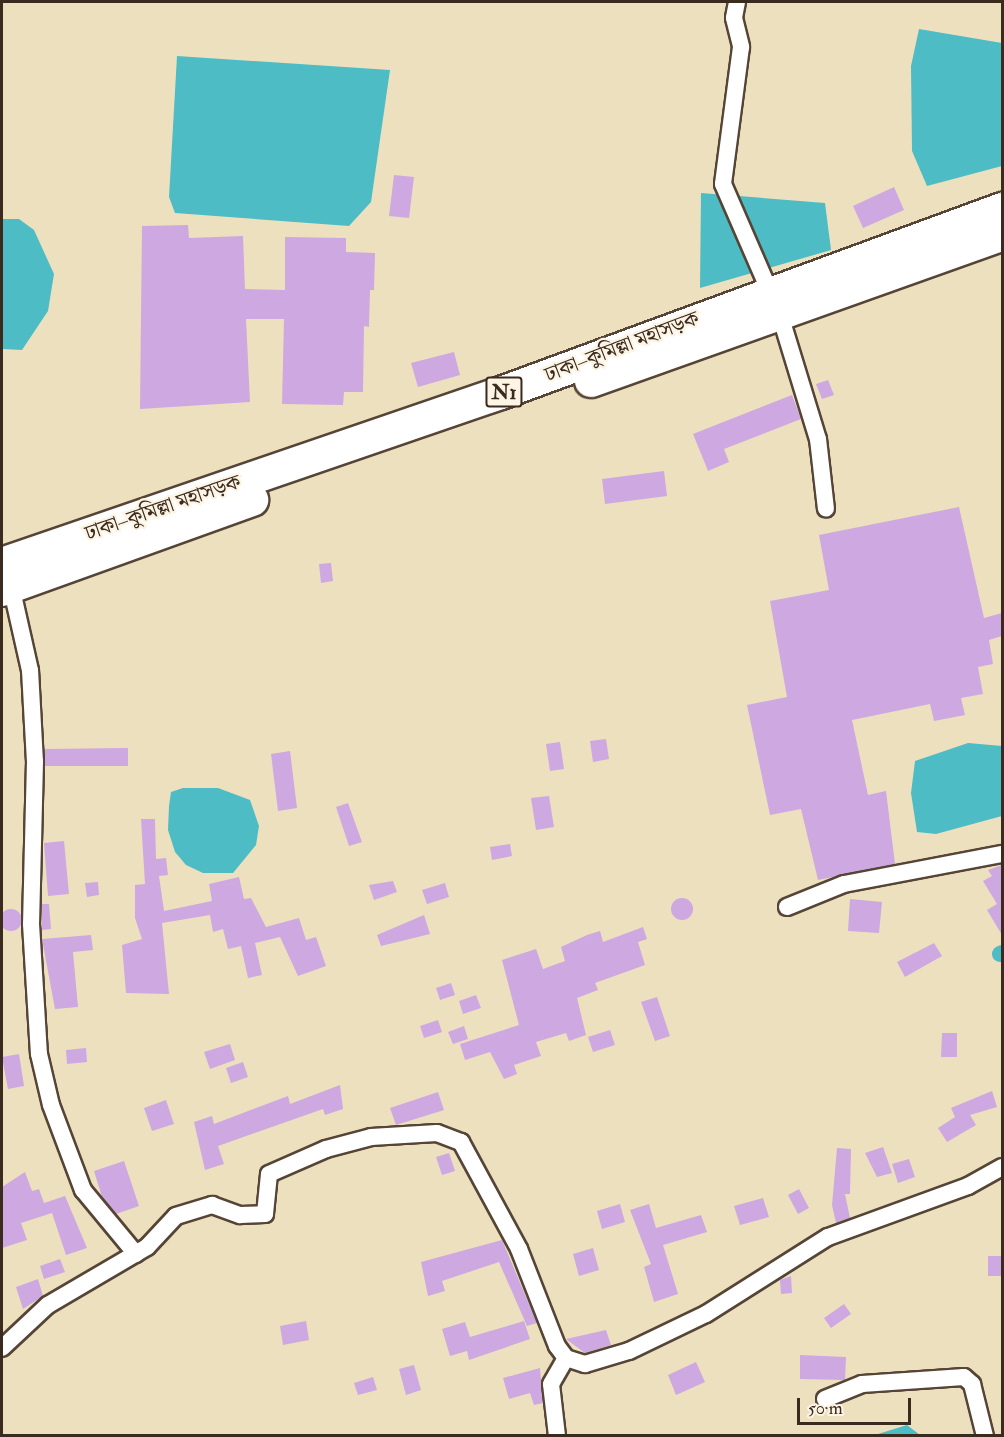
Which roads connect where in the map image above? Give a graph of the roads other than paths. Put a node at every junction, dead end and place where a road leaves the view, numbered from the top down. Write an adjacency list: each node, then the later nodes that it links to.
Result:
1 (737, 2): 4 (street)
2 (1002, 209): 4 (highway, ঢাকা–কুমিল্লা মহাসড়ক / N1)
3 (1002, 235): 4 (highway, ঢাকা–কুমিল্লা মহাসড়ক / N1)
4 (775, 304): 5 (street); 6 (highway, ঢাকা–কুমিল্লা মহাসড়ক / N1)
5 (826, 509)
6 (5, 580): 10 (street)
7 (1002, 854): 8 (street)
8 (787, 907)
9 (1002, 1167): 12 (street)
10 (136, 1254): 11 (street); 12 (street)
11 (2, 1348)
12 (566, 1358): 14 (street)
13 (825, 1399): 15 (street)
14 (557, 1436)
15 (985, 1436)

